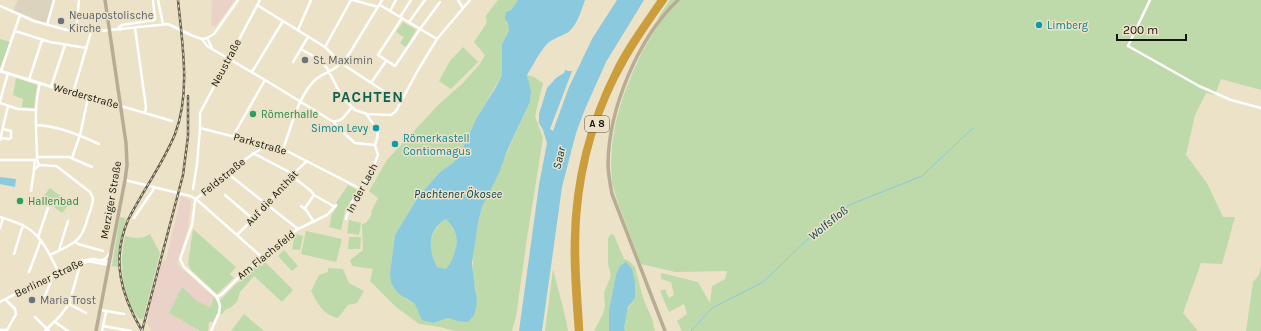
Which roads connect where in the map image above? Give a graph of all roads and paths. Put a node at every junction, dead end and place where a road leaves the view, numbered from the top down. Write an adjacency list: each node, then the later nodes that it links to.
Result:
1 (54, 0): 31 (street)
2 (79, 0): 35 (street)
3 (105, 0): 38 (main road, Merziger Straße)
4 (153, 0): 36 (street)
5 (158, 0): 30 (street)
6 (238, 0): 41 (street)
7 (260, 0): 21 (street, Neustraße)
8 (311, 0): 37 (street)
9 (352, 0): 23 (street); 46 (street)
10 (382, 0): 23 (street)
11 (396, 0): 25 (street)
12 (411, 0): 27 (street)
13 (425, 0): 29 (street)
14 (458, 0): 24 (street)
15 (470, 0): 24 (street)
16 (660, 0): 117 (highway, A 8)
17 (665, 0): 117 (highway, A 8)
18 (678, 0): 157 (main road)
19 (1150, 0): 71 (street)
20 (440, 2): 33 (street)
21 (257, 5): 28 (street); 50 (street, Neustraße)
22 (0, 6): 26 (street)
23 (379, 6): 25 (street); 53 (street)
24 (463, 8): 43 (street)
25 (390, 11): 27 (street)
26 (20, 15): 31 (street); 34 (street)
27 (401, 17): 29 (street); 51 (street)
28 (283, 21): 37 (street); 55 (street)
29 (409, 22): 33 (street)
30 (163, 24): 32 (street); 42 (street)
31 (47, 26): 35 (street)
32 (135, 28): 36 (street); 73 (street)
33 (420, 29): 43 (street); 51 (street)
34 (15, 30): 44 (street); 54 (street)
35 (76, 30): 39 (street)
36 (120, 30): 38 (street)
37 (298, 30): 40 (street)
38 (109, 31): 39 (street); 69 (main road, Merziger Straße)
39 (91, 32): 47 (street)
40 (308, 37): 46 (street); 48 (street)
41 (207, 38): 42 (street); 49 (street)
42 (202, 39): 49 (street)
43 (437, 39): 74 (street)
44 (42, 40): 45 (street); 58 (street)
45 (64, 45): 47 (street); 62 (street)
46 (325, 47): 53 (street)
47 (87, 48): 63 (street)
48 (301, 49): 52 (street); 56 (street)
49 (213, 50): 50 (street)
50 (229, 58): 55 (street); 78 (street, Neustraße)
51 (386, 60): 61 (street)
52 (293, 62)
53 (342, 63): 56 (street); 61 (street)
54 (0, 71): 57 (street, Werderstraße)
55 (252, 72): 59 (street)
56 (329, 72): 66 (street); 70 (street)
57 (8, 73): 58 (street, Werderstraße); 67 (street)
58 (29, 80): 60 (street, Werderstraße)
59 (265, 80): 66 (street); 81 (street)
60 (40, 83): 62 (street, Werderstraße); 72 (street)
61 (371, 83): 64 (street)
62 (51, 86): 63 (street, Werderstraße)
63 (73, 93): 65 (street, Werderstraße)
64 (388, 94)
65 (88, 98): 69 (street, Werderstraße); 80 (street)
66 (300, 101): 76 (street); 86 (street)
67 (0, 102): 68 (street)
68 (8, 106): 72 (street); 79 (street)
69 (121, 106): 73 (street, Werderstraße); 97 (main road, Merziger Straße)
70 (352, 107): 74 (street); 76 (street)
71 (1261, 108)
72 (36, 110): 77 (street)
73 (145, 113): 75 (street, Werderstraße)
74 (367, 114): 85 (street, In der Lach)
75 (172, 121)
76 (334, 122): 85 (street)
77 (36, 125): 80 (street); 89 (street)
78 (200, 128): 81 (street, Parkstraße); 100 (street, Neustraße)
79 (3, 129): 82 (street); 82 (street)
80 (80, 135): 84 (street); 88 (street)
81 (233, 136): 83 (street, Parkstraße)
82 (0, 139)
83 (265, 143): 86 (street, Parkstraße); 87 (street, Feldstraße)
84 (99, 144)
85 (375, 145): 99 (street, In der Lach)
86 (283, 149): 91 (street, Parkstraße)
87 (253, 153): 95 (street, Feldstraße); 96 (street)
88 (72, 158): 89 (street); 93 (street)
89 (36, 159): 90 (street); 92 (street); 94 (street)
90 (0, 160)
91 (307, 161): 96 (street, Auf die Anthät); 99 (street, Parkstraße)
92 (39, 165): 94 (street); 123 (street)
93 (92, 167)
94 (34, 169): 101 (street)
95 (227, 173): 104 (street, Feldstraße); 105 (street)
96 (293, 174): 103 (street); 105 (street, Auf die Anthät)
97 (125, 180): 98 (street, Feldstraße); 126 (main road, Merziger Straße)
98 (155, 187): 104 (street, Feldstraße); 110 (street)
99 (360, 188): 112 (street, In der Lach)
100 (193, 190)
101 (31, 191)
102 (225, 195): 111 (street)
103 (314, 195): 108 (street); 114 (street, Am Flachsfeld)
104 (196, 199): 119 (street); 137 (street)
105 (267, 205): 111 (street, Auf die Anthät); 118 (street)
106 (301, 206): 108 (street)
107 (48, 208): 120 (street)
108 (305, 208): 114 (street)
109 (2, 218): 115 (street); 116 (street)
110 (134, 218)
111 (253, 219): 119 (street, Auf die Anthät)
112 (346, 219)
113 (68, 221): 124 (street)
114 (314, 222): 118 (street, Am Flachsfeld)
115 (23, 225): 120 (street); 127 (street)
116 (0, 228)
117 (575, 228): 122 (highway, A 8)
118 (298, 229): 129 (street, Am Flachsfeld)
119 (237, 235): 129 (street)
120 (38, 236): 121 (street)
121 (41, 240): 128 (street); 133 (street)
122 (575, 240): 155 (highway, A 8); 156 (highway, A 8)
123 (75, 242): 124 (street); 125 (street)
124 (59, 250): 128 (street)
125 (103, 251)
126 (111, 251): 130 (street, Berliner Straße); 132 (main road, Merziger Straße)
127 (14, 254)
128 (50, 255): 134 (street)
129 (264, 259): 137 (street, Am Flachsfeld)
130 (100, 260): 131 (street, Berliner Straße); 132 (street, Berliner Straße)
131 (81, 262): 132 (street, Berliner Straße); 134 (street, Berliner Straße); 140 (street)
132 (109, 264): 141 (main road, Merziger Straße)
133 (28, 272)
134 (59, 273): 135 (street, Berliner Straße)
135 (51, 278): 136 (street); 138 (street, Berliner Straße)
136 (45, 296)
137 (217, 297): 154 (street)
138 (6, 300): 139 (street, Berliner Straße); 148 (street)
139 (0, 303)
140 (69, 304): 143 (street); 146 (street)
141 (100, 310): 142 (street); 151 (main road, Merziger Straße)
142 (106, 312): 144 (street); 147 (street)
143 (86, 313)
144 (124, 314)
145 (35, 317): 149 (street)
146 (55, 322): 149 (street); 150 (street)
147 (103, 326): 152 (street); 153 (street)
148 (0, 330)
149 (47, 330)
150 (68, 331)
151 (96, 331)
152 (102, 331)
153 (131, 331)
154 (211, 331)
155 (577, 331)
156 (581, 331)
157 (665, 331)

